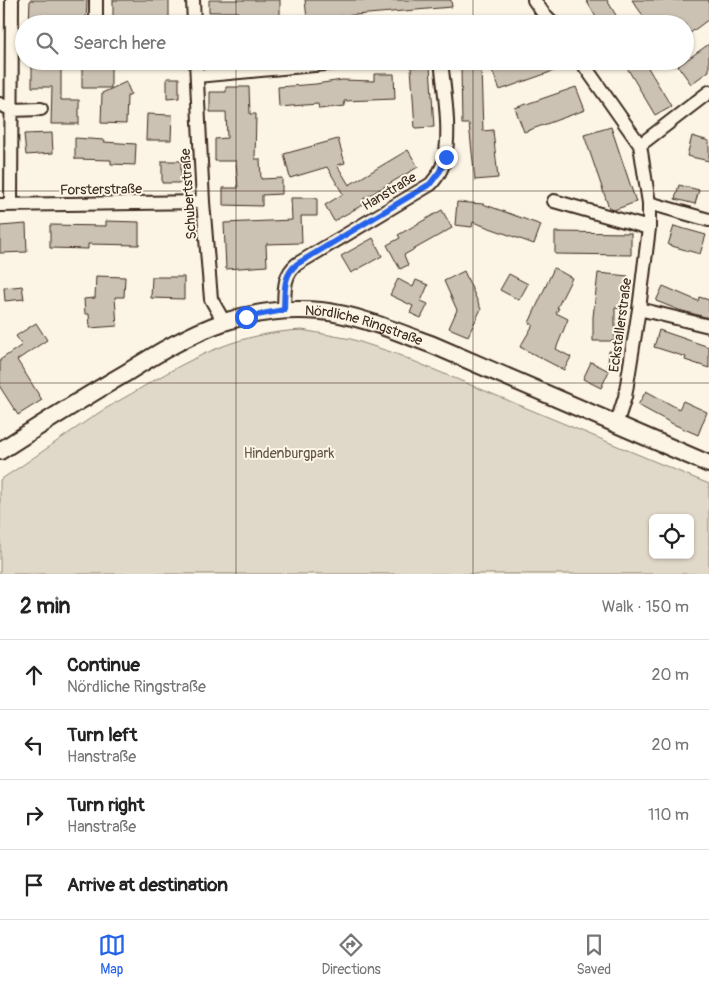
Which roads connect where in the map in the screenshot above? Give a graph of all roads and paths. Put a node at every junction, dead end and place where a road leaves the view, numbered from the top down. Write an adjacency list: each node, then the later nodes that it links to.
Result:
1 (12, 0): 10 (street)
2 (96, 0): 6 (street)
3 (193, 0): 7 (street)
4 (534, 0): 8 (street)
5 (542, 0): 9 (street)
6 (96, 15)
7 (194, 15)
8 (545, 15)
9 (550, 15)
10 (12, 43): 11 (street); 18 (street)
11 (0, 51)
12 (196, 70): 16 (street, Schubertstraße)
13 (260, 70): 16 (street)
14 (442, 70): 28 (street, Hanstraße)
15 (587, 70): 20 (street)
16 (196, 76): 22 (street, Schubertstraße)
17 (709, 92): 20 (street)
18 (6, 107): 19 (street); 24 (street)
19 (41, 109)
20 (640, 144): 23 (street, Eckstallerstraße)
21 (554, 201): 26 (street)
22 (203, 202): 24 (street, Forsterstraße); 29 (street, Schubertstraße)
23 (649, 203): 25 (street); 26 (street, Eckstallerstraße)
24 (5, 205)
25 (709, 220)
26 (649, 228): 27 (street, Eckstallerstraße)
27 (639, 309): 30 (street); 31 (street, Eckstallerstraße)
28 (284, 310): 29 (main road, Nördliche Ringstraße); 31 (main road, Nördliche Ringstraße)
29 (224, 322): 32 (main road, Nördliche Ringstraße)
30 (709, 326)
31 (616, 425): 33 (main road, Nördliche Ringstraße)
32 (0, 451)
33 (709, 464)

